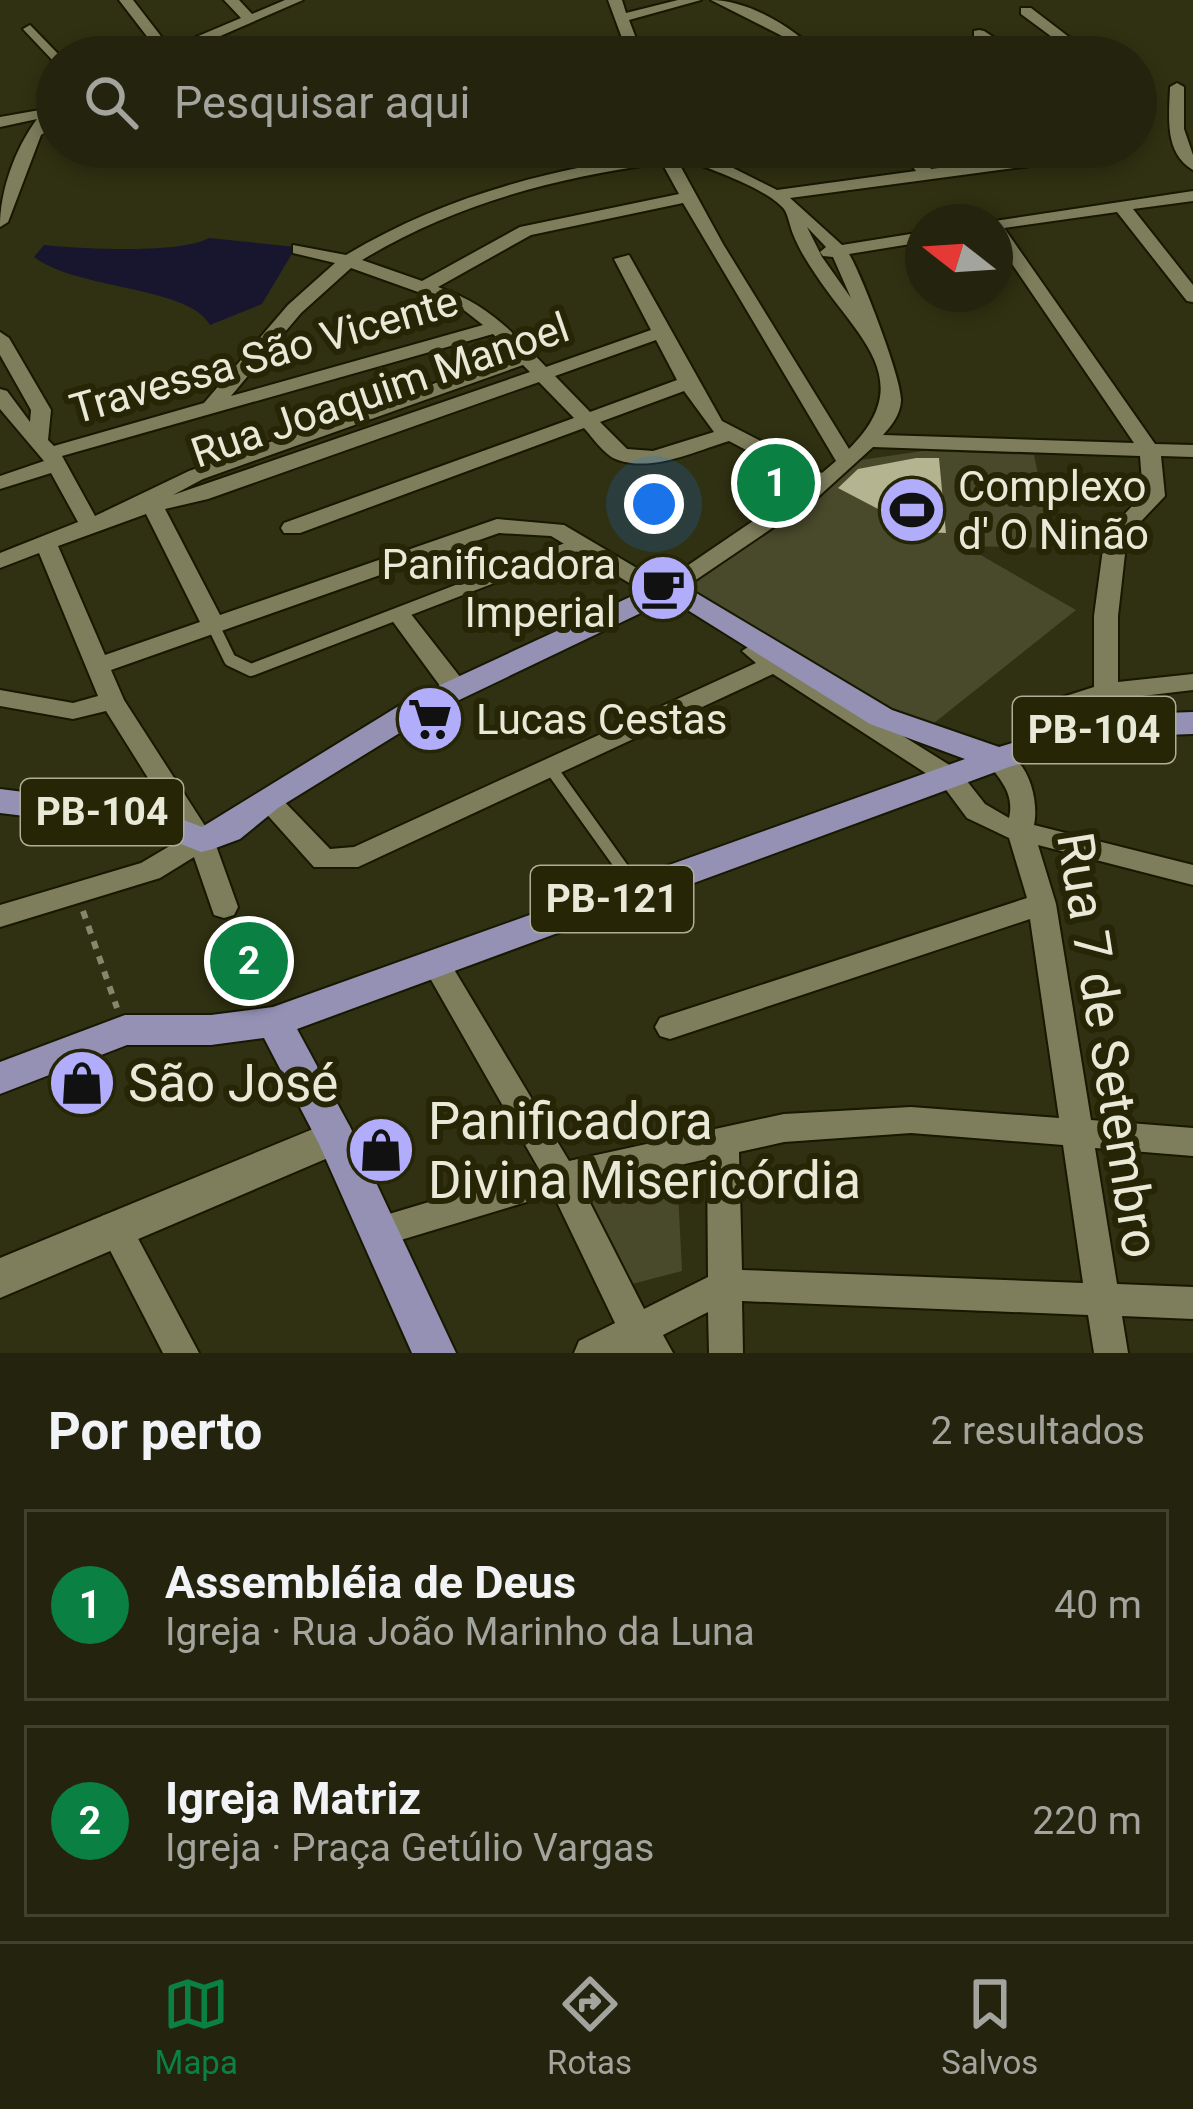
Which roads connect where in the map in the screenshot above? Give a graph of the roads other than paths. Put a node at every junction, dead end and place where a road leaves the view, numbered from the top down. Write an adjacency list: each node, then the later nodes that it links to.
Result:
1 (126, 0): 13 (street)
2 (231, 0): 8 (street)
3 (296, 0): 8 (street)
4 (614, 0): 9 (street)
5 (694, 0): 9 (street)
6 (718, 0): 16 (street)
7 (1026, 11): 18 (street)
8 (248, 17): 14 (street)
9 (622, 18): 15 (street)
10 (30, 29): 12 (street)
11 (979, 34): 17 (street)
12 (36, 36)
13 (150, 36)
14 (206, 36)
15 (628, 36)
16 (793, 36)
17 (982, 36)
18 (1060, 36)
19 (1177, 87): 23 (street)
20 (36, 118): 21 (street)
21 (0, 122)
22 (36, 132): 35 (street)
23 (1193, 165)
24 (604, 168): 43 (street)
25 (693, 168): 31 (street)
26 (721, 168): 30 (street)
27 (922, 168): 29 (street)
28 (960, 168): 29 (street)
29 (926, 173): 30 (street)
30 (774, 195): 34 (street)
31 (687, 196): 44 (street, Travessa São Vicente); 61 (street)
32 (1193, 196): 33 (street)
33 (1122, 207): 36 (street); 45 (street)
34 (794, 212): 39 (street); 41 (street)
35 (0, 222)
36 (1013, 223)
37 (905, 240): 39 (street)
38 (298, 249): 43 (street)
39 (840, 251): 41 (street); 47 (street)
40 (1013, 252): 58 (street)
41 (815, 254): 47 (street)
42 (623, 259): 48 (street)
43 (349, 261): 44 (street); 54 (street)
44 (425, 286): 46 (street)
45 (1193, 297)
46 (497, 327): 50 (street); 54 (street, Travessa São Vicente)
47 (868, 328): 57 (street)
48 (662, 332): 51 (street, Rua Joaquim Manoel); 52 (street)
49 (0, 338): 60 (street)
50 (526, 358): 51 (street); 64 (street, Rua Joaquim Manoel)
51 (541, 376): 55 (street); 64 (street, Rua Joaquim Manoel)
52 (688, 383): 55 (street); 56 (street)
53 (0, 395): 60 (street)
54 (212, 406): 60 (street, Travessa São Vicente)
55 (586, 420): 56 (street); 66 (street)
56 (727, 435): 62 (street)
57 (866, 441): 58 (street); 61 (street)
58 (1150, 451): 59 (street); 77 (street)
59 (1193, 451)
60 (49, 452): 63 (street, Travessa São Vicente); 65 (street)
61 (847, 460): 62 (street)
62 (821, 481): 70 (street)
63 (0, 483)
64 (151, 501): 65 (street, Rua Joaquim Manoel); 72 (street)
65 (90, 525): 67 (street, Rua Joaquim Manoel)
66 (292, 528)
67 (46, 543): 69 (street, Rua Joaquim Manoel); 74 (street)
68 (579, 544): 70 (street); 71 (lane); 72 (street)
69 (0, 561)
70 (665, 589): 73 (street); 76 (main road, PB-104); 82 (main road, PB-104)
71 (399, 614): 72 (lane); 76 (street)
72 (212, 623): 74 (street)
73 (774, 664): 83 (street); 84 (street)
74 (96, 667): 79 (street)
75 (1193, 682): 77 (street)
76 (454, 688): 85 (main road, PB-104)
77 (1106, 692): 80 (street)
78 (0, 698): 79 (street)
79 (112, 701): 88 (street)
80 (1031, 716)
81 (1193, 723): 82 (main road, PB-104)
82 (998, 759): 84 (main road, PB-121); 87 (street, Rua 7 de Setembro)
83 (550, 767): 85 (street); 90 (lane)
84 (950, 777): 87 (street); 90 (main road, PB-121)
85 (267, 800): 88 (main road, PB-104)
86 (0, 801): 88 (main road, PB-104)
87 (1019, 830): 89 (street); 91 (street, Rua 7 de Setembro)
88 (200, 840): 92 (street); 93 (street)
89 (1193, 875)
90 (638, 890): 94 (main road, PB-121)
91 (1042, 904): 96 (street); 98 (street, Rua 7 de Setembro)
92 (224, 907)
93 (0, 916)
94 (436, 964): 95 (main road, PB-121); 102 (street)
95 (274, 1022): 97 (main road, PB-121); 99 (main road)
96 (670, 1027)
97 (0, 1078)
98 (1078, 1130): 100 (street); 101 (street); 107 (street, Rua 7 de Setembro)
99 (335, 1136): 103 (street); 104 (main road)
100 (722, 1140): 102 (street); 106 (street)
101 (1190, 1146)
102 (561, 1177): 104 (street); 109 (street)
103 (114, 1227): 105 (street); 110 (street)
104 (381, 1231): 111 (main road)
105 (0, 1278)
106 (728, 1285): 107 (street); 109 (street); 113 (street)
107 (1101, 1300): 108 (street); 114 (street, Rua 7 de Setembro)
108 (1193, 1303)
109 (646, 1341): 112 (street)
110 (182, 1353)
111 (434, 1353)
112 (590, 1353)
113 (726, 1353)
114 (1111, 1353)

